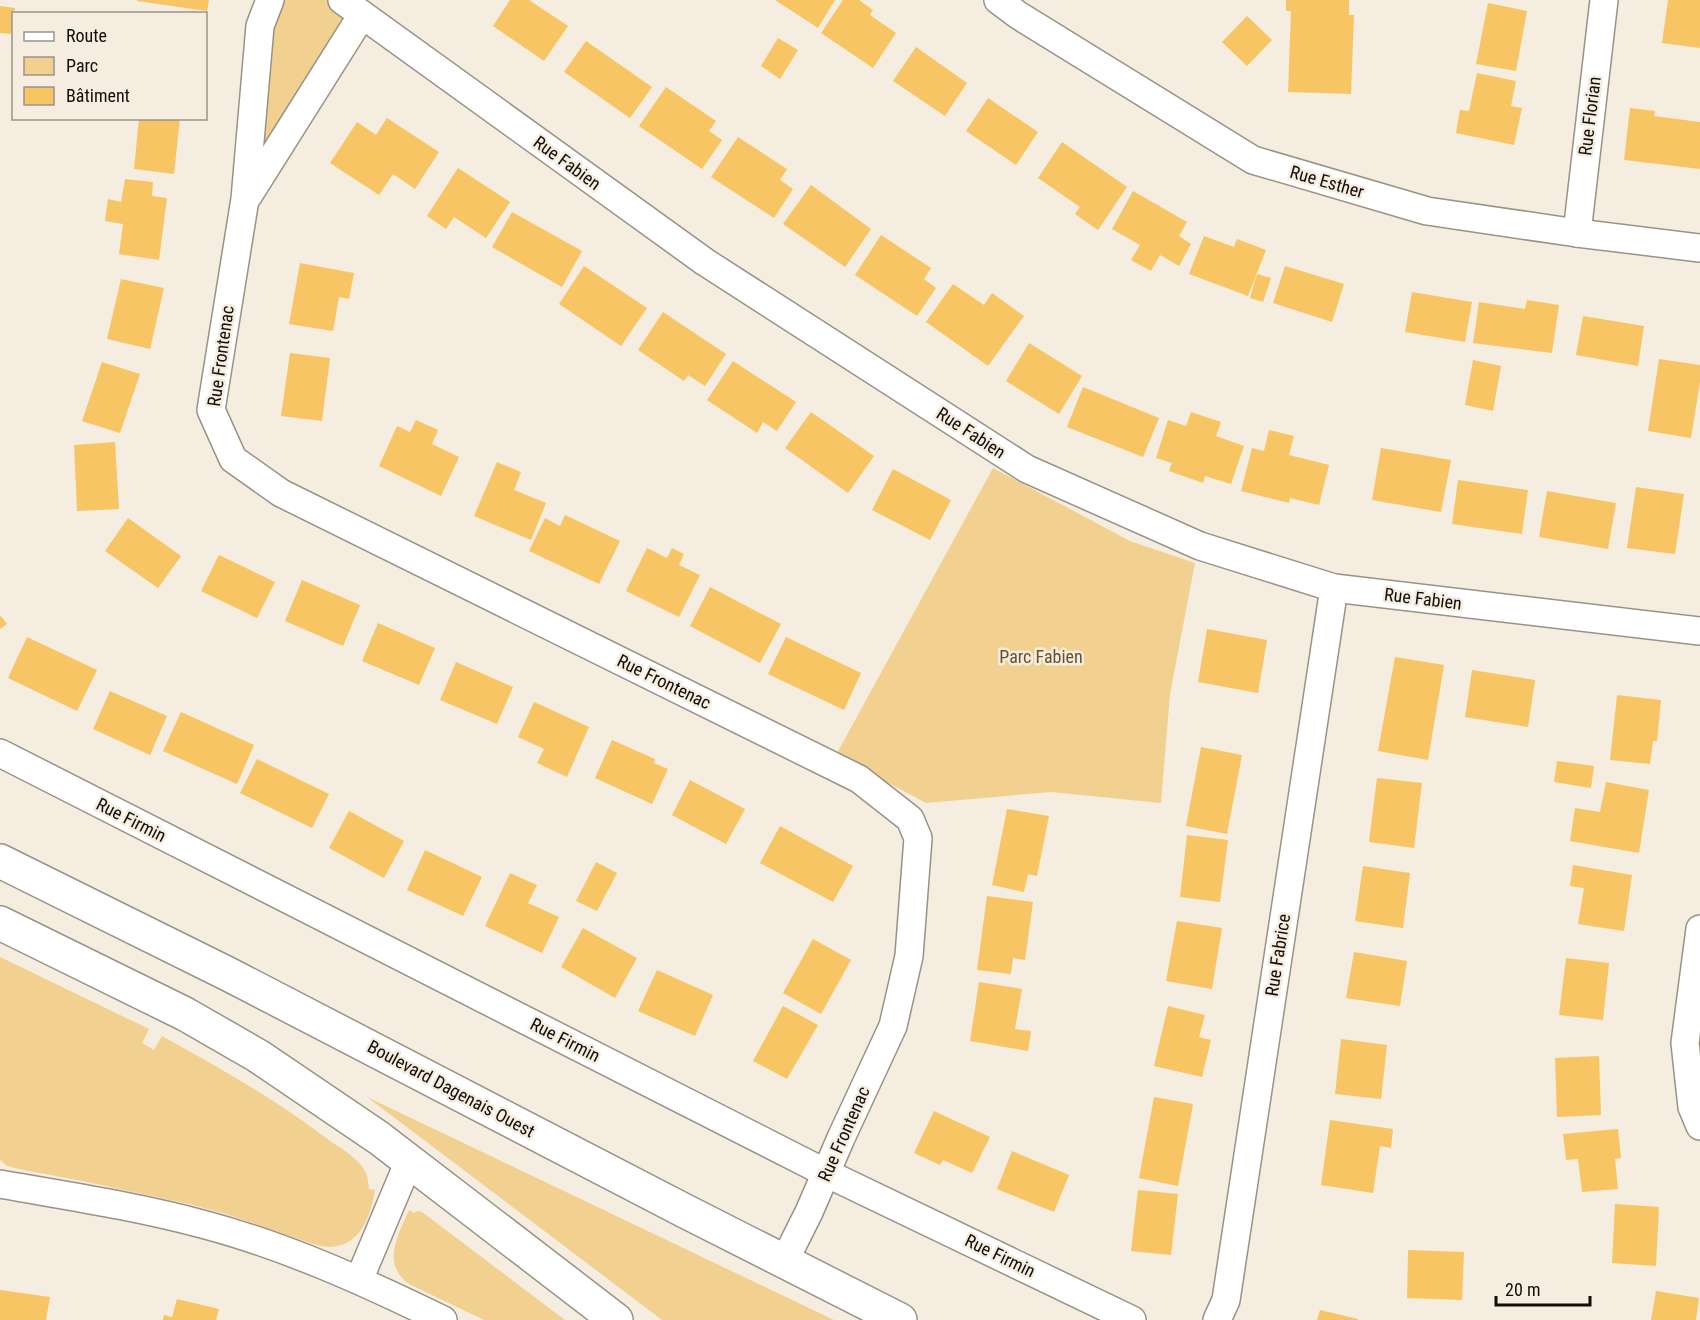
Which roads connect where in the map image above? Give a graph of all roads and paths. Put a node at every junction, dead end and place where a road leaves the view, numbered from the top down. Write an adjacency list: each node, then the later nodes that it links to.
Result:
1 (270, 0): 5 (street, Rue Frontenac)
2 (998, 0): 6 (street, Rue Esther)
3 (1604, 0): 6 (street, Rue Florian)
4 (352, 7): 5 (street, Rue Frontenac); 8 (street, Rue Fabien)
5 (245, 199): 16 (street, Rue Frontenac)
6 (1577, 233): 7 (street, Rue Esther)
7 (1700, 248)
8 (1334, 588): 9 (street, Rue Fabien); 24 (street, Rue Fabrice)
9 (1700, 631)
10 (0, 753): 16 (street, Rue Firmin)
11 (0, 861): 18 (main road, Boulevard Dagenais Ouest)
12 (1, 923): 15 (main road)
13 (1700, 929): 14 (street)
14 (1700, 1126)
15 (409, 1161): 19 (street); 21 (main road)
16 (826, 1173): 18 (street, Rue Frontenac); 23 (street, Rue Firmin)
17 (0, 1184): 19 (street)
18 (784, 1262): 22 (main road, Boulevard Dagenais Ouest)
19 (359, 1280): 20 (street)
20 (443, 1320)
21 (616, 1320)
22 (900, 1320)
23 (1132, 1320)
24 (1217, 1320)

